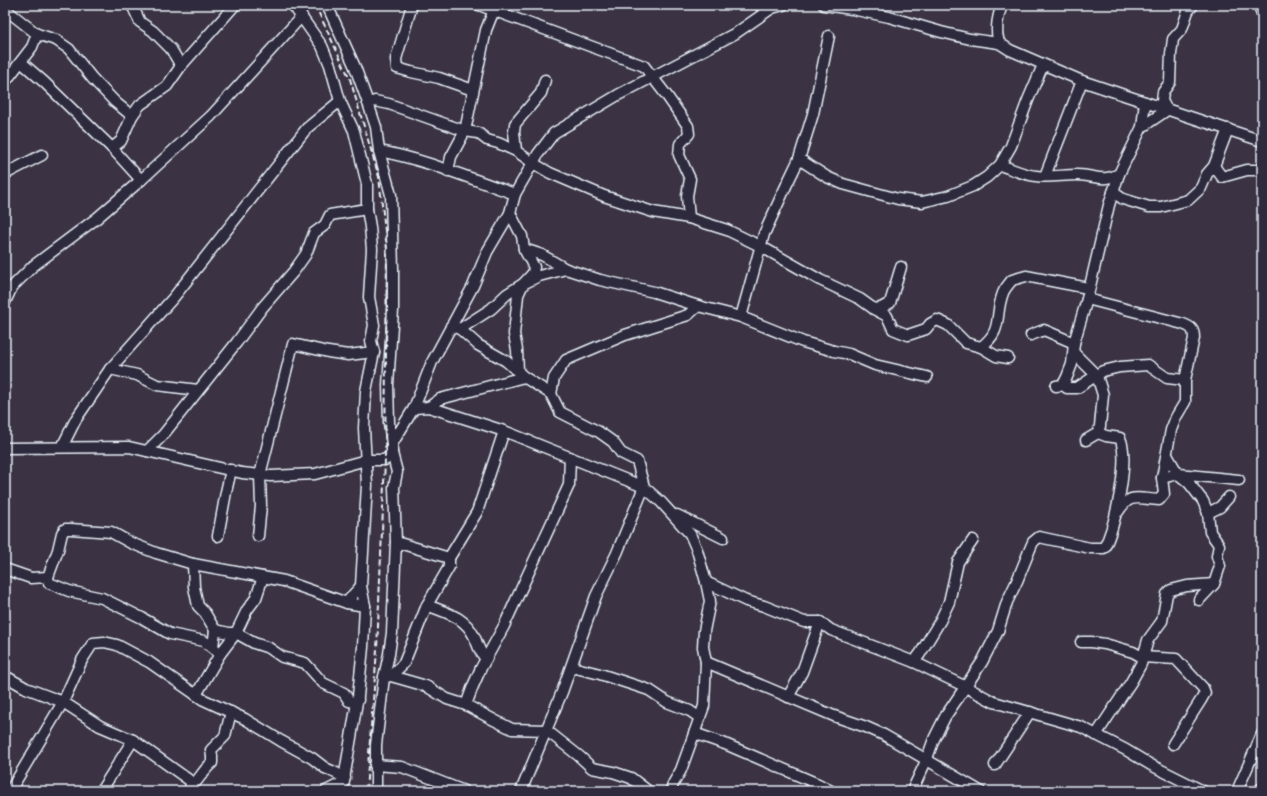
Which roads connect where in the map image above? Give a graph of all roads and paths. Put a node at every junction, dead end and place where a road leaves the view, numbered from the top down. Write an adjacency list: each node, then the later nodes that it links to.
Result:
1 (132, 5): 23 (street)
2 (235, 5): 23 (street)
3 (292, 5): 17 (street)
4 (327, 5): 31 (street)
5 (412, 5): 28 (street)
6 (479, 5): 15 (street)
7 (759, 5): 13 (street)
8 (783, 5): 13 (street)
9 (824, 5): 20 (street)
10 (1002, 5): 20 (street)
11 (1193, 5): 32 (street)
12 (1259, 5): 16 (street)
13 (772, 8): 24 (street)
14 (5, 9): 18 (street)
15 (494, 10): 24 (street); 28 (street)
16 (1262, 15)
17 (302, 16): 29 (street); 51 (street)
18 (37, 34): 21 (street); 33 (street)
19 (829, 36): 42 (street)
20 (998, 43): 22 (street)
21 (21, 62): 27 (street); 38 (street)
22 (1043, 65): 26 (street); 44 (street)
23 (181, 66): 33 (street)
24 (652, 76): 43 (street); 56 (street)
25 (545, 80): 40 (street)
26 (1082, 81): 30 (street); 50 (street)
27 (5, 82)
28 (472, 90): 36 (street)
29 (340, 100): 54 (street); 74 (street)
30 (1145, 102): 32 (street); 34 (street)
31 (368, 103): 36 (street); 39 (street)
32 (1167, 110): 34 (street); 35 (street)
33 (132, 116): 38 (street)
34 (1142, 127): 49 (street)
35 (1228, 129): 37 (street); 45 (street)
36 (465, 131): 40 (street); 47 (street)
37 (1262, 141)
38 (112, 148): 51 (street)
39 (379, 151): 47 (street); 88 (street)
40 (516, 151): 43 (street)
41 (42, 155): 48 (street)
42 (799, 159): 44 (street); 57 (street)
43 (533, 163): 53 (street); 56 (street)
44 (1000, 165): 50 (street)
45 (1214, 166): 46 (street); 52 (street)
46 (1262, 170)
47 (448, 171): 53 (street)
48 (5, 174)
49 (1119, 174): 50 (street); 52 (street)
50 (1045, 176)
51 (141, 180): 61 (street)
52 (1113, 192): 63 (street)
53 (515, 194): 55 (street)
54 (367, 209): 72 (street); 79 (street)
55 (510, 213): 58 (street); 68 (street)
56 (689, 218): 57 (street)
57 (760, 246): 66 (street); 67 (street)
58 (524, 249): 60 (street); 62 (street)
59 (901, 267): 66 (street)
60 (566, 269): 62 (street); 65 (street)
61 (9, 284): 64 (street)
62 (523, 284): 68 (street); 75 (street)
63 (1087, 293): 70 (street); 71 (street); 78 (street)
64 (5, 302)
65 (698, 306): 67 (street); 80 (street)
66 (874, 309): 70 (street)
67 (741, 317): 77 (street)
68 (456, 327): 75 (street); 82 (street)
69 (1031, 335): 71 (street)
70 (981, 347): 73 (street)
71 (1074, 348): 76 (street); 76 (street)
72 (374, 352): 92 (street); 95 (street)
73 (1008, 358)
74 (110, 369): 79 (street); 86 (street)
75 (521, 374): 80 (street); 81 (street)
76 (1098, 376): 78 (street); 84 (street)
77 (927, 377)
78 (1185, 380): 90 (street)
79 (198, 390): 89 (street)
80 (551, 394): 98 (street)
81 (430, 407): 82 (street); 83 (street)
82 (414, 408): 88 (street)
83 (504, 431): 91 (street); 108 (street)
84 (1098, 432): 85 (street); 102 (street)
85 (1086, 440)
86 (62, 447): 87 (street); 89 (street)
87 (5, 448)
88 (392, 449): 92 (street); 107 (street)
89 (147, 451): 93 (street)
90 (1167, 455): 94 (street); 96 (street)
91 (570, 457): 98 (street); 128 (street)
92 (366, 460): 95 (street); 116 (street)
93 (231, 470): 95 (street); 103 (street)
94 (1178, 474): 96 (street); 97 (street); 101 (street)
95 (260, 475): 104 (street)
96 (1162, 478): 102 (street)
97 (1239, 480)
98 (644, 487): 100 (street); 131 (street)
99 (1229, 497): 101 (street)
100 (670, 511): 105 (street); 114 (street)
101 (1208, 513): 115 (street)
102 (1114, 518): 134 (street)
103 (218, 536)
104 (258, 536)
105 (723, 538)
106 (973, 540): 130 (street)
107 (396, 542): 108 (street); 132 (street)
108 (449, 558): 120 (street)
109 (193, 564): 111 (street); 112 (street); 123 (street)
110 (5, 570): 112 (street)
111 (251, 574): 113 (street); 117 (street)
112 (48, 576): 126 (street)
113 (263, 577): 117 (street); 119 (street)
114 (706, 582): 122 (street); 129 (street)
115 (1214, 584): 118 (street); 127 (street)
116 (361, 586): 119 (street); 121 (street)
117 (256, 598): 124 (street)
118 (1199, 600)
119 (347, 603): 121 (street)
120 (428, 605): 128 (street); 132 (street)
121 (365, 606): 137 (street)
122 (820, 622): 130 (street); 136 (street)
123 (215, 630): 124 (street); 126 (street)
124 (236, 633): 126 (street); 137 (street)
125 (1081, 642): 127 (street)
126 (220, 654): 135 (street)
127 (1142, 657): 146 (street); 148 (street)
128 (486, 659): 139 (street)
129 (706, 662): 136 (street); 142 (street)
130 (914, 662): 134 (street)
131 (572, 667): 142 (street); 143 (street)
132 (387, 674): 139 (street); 150 (street)
133 (5, 676): 138 (street)
134 (964, 686): 141 (street); 149 (street)
135 (196, 695): 138 (street); 140 (street)
136 (788, 697): 149 (street)
137 (358, 700): 152 (street)
138 (63, 702): 147 (street); 155 (street)
139 (466, 705): 143 (street)
140 (231, 712): 152 (street); 154 (street)
141 (1030, 712): 146 (street); 151 (street)
142 (700, 718): 144 (street)
143 (546, 730): 160 (street); 161 (street)
144 (694, 733): 162 (street); 163 (street)
145 (1262, 734): 167 (street)
146 (1096, 735): 166 (street)
147 (133, 740): 154 (street); 156 (street)
148 (1173, 744)
149 (926, 761): 164 (street); 165 (street)
150 (375, 765): 158 (street); 159 (street)
151 (995, 766)
152 (344, 783): 157 (street)
153 (1262, 788): 168 (street)
154 (190, 789)
155 (10, 791)
156 (101, 791)
157 (326, 791)
158 (376, 791)
159 (464, 791)
160 (521, 791)
161 (648, 791)
162 (671, 791)
163 (831, 791)
164 (912, 791)
165 (980, 791)
166 (1203, 791)
167 (1237, 791)
168 (1258, 791)

